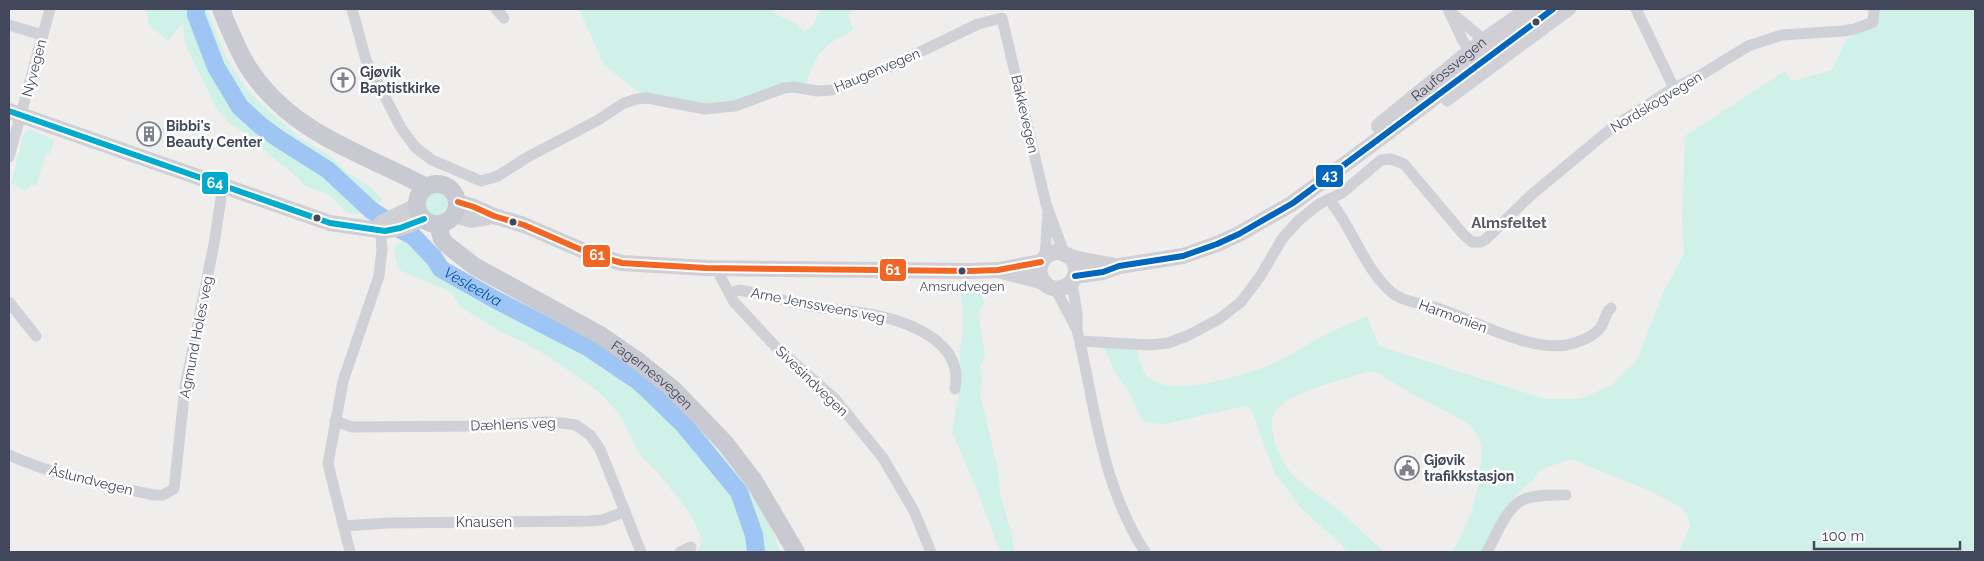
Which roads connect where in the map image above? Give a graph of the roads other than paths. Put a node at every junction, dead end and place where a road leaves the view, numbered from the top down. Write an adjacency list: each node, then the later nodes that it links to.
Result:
1 (50, 9): 13 (street, Nyvegen)
2 (221, 9): 14 (main road)
3 (228, 9): 14 (main road)
4 (352, 9): 11 (street, Haugenvegen)
5 (1529, 9): 15 (main road, Raufossvegen)
6 (1553, 9): 15 (main road, Raufossvegen)
7 (1571, 9): 17 (street)
8 (1636, 9): 16 (street)
9 (1874, 9): 16 (street, Nordskogvegen)
10 (1449, 10): 15 (street); 15 (street)
11 (1002, 18): 23 (street, Bakkevegen)
12 (9, 25): 13 (street)
13 (42, 35): 18 (street, Nyvegen)
14 (232, 37): 22 (main road)
15 (1481, 52): 27 (main road, Raufossvegen)
16 (1674, 88): 21 (street, Nordskogvegen)
17 (1447, 101)
18 (15, 113): 19 (street, Nyvegen); 20 (main road)
19 (9, 157)
20 (223, 185): 24 (main road); 40 (street, Agmund Holes veg)
21 (1330, 199): 34 (street, Harmonien); 36 (street)
22 (435, 209): 24 (main road); 28 (main road, Raufossvegen); 48 (main road, Fagernesvegen)
23 (1048, 210): 25 (street, Bakkevegen); 26 (street, Bakkevegen)
24 (376, 229): 38 (street)
25 (1068, 255): 26 (main road, Raufossvegen); 27 (main road, Raufossvegen); 30 (main road)
26 (1043, 259): 29 (main road, Raufossvegen); 31 (main road)
27 (1119, 266): 30 (main road, Raufossvegen)
28 (718, 268): 29 (main road, Raufossvegen); 32 (street, Sivesindvegen)
29 (998, 270): 31 (main road, Raufossvegen)
30 (1073, 279): 31 (main road, Raufossvegen); 36 (street)
31 (1049, 285): 36 (street)
32 (729, 293): 37 (street, Arne Jenssveens veg); 49 (street, Sivesindvegen)
33 (9, 302): 35 (street)
34 (1611, 308)
35 (36, 336)
36 (1078, 336): 50 (street)
37 (955, 389)
38 (335, 421): 42 (street, Dæhlens veg); 43 (street)
39 (9, 455): 40 (street, Åslundvegen)
40 (174, 489)
41 (1566, 495): 51 (street)
42 (624, 512): 43 (street, Knausen); 46 (street, Dæhlens veg)
43 (343, 526): 45 (street)
44 (691, 547): 47 (street)
45 (350, 552)
46 (641, 552)
47 (680, 552)
48 (796, 552)
49 (931, 552)
50 (1145, 552)
51 (1487, 552)

